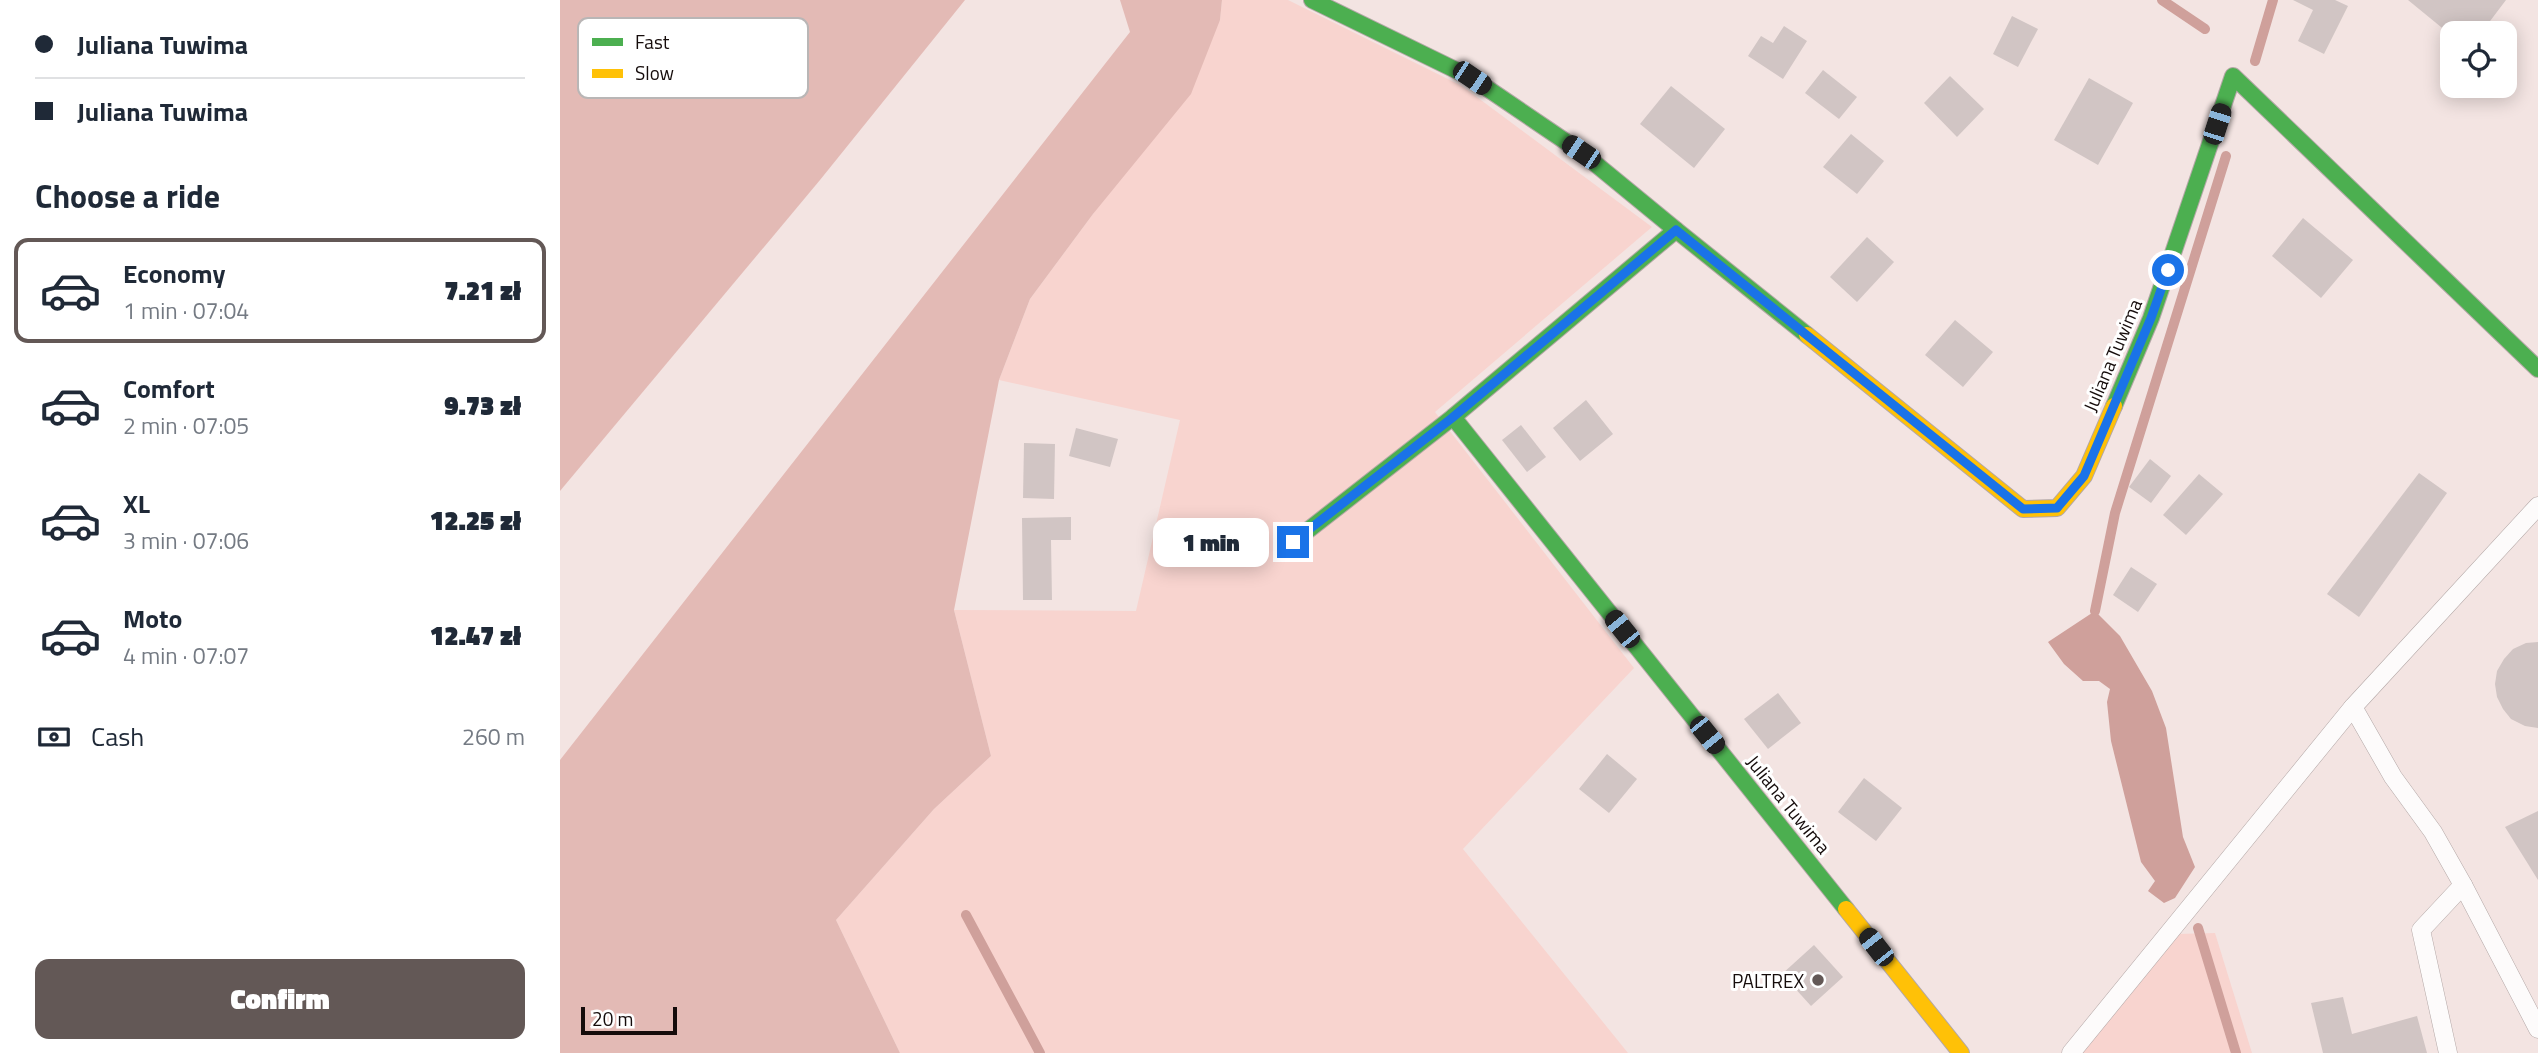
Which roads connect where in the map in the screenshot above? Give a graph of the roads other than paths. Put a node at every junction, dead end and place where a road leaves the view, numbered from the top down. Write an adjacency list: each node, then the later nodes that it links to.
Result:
1 (1312, 0): 2 (street, Juliana Tuwima)
2 (1676, 230): 3 (street, Juliana Tuwima); 4 (street)
3 (2538, 369)
4 (1452, 418): 6 (street); 10 (street, Juliana Tuwima)
5 (2538, 506): 7 (lane)
6 (1293, 542)
7 (2353, 707): 8 (lane); 11 (lane)
8 (2463, 885): 9 (lane); 12 (lane)
9 (2538, 1029)
10 (1961, 1053)
11 (2071, 1053)
12 (2448, 1053)

